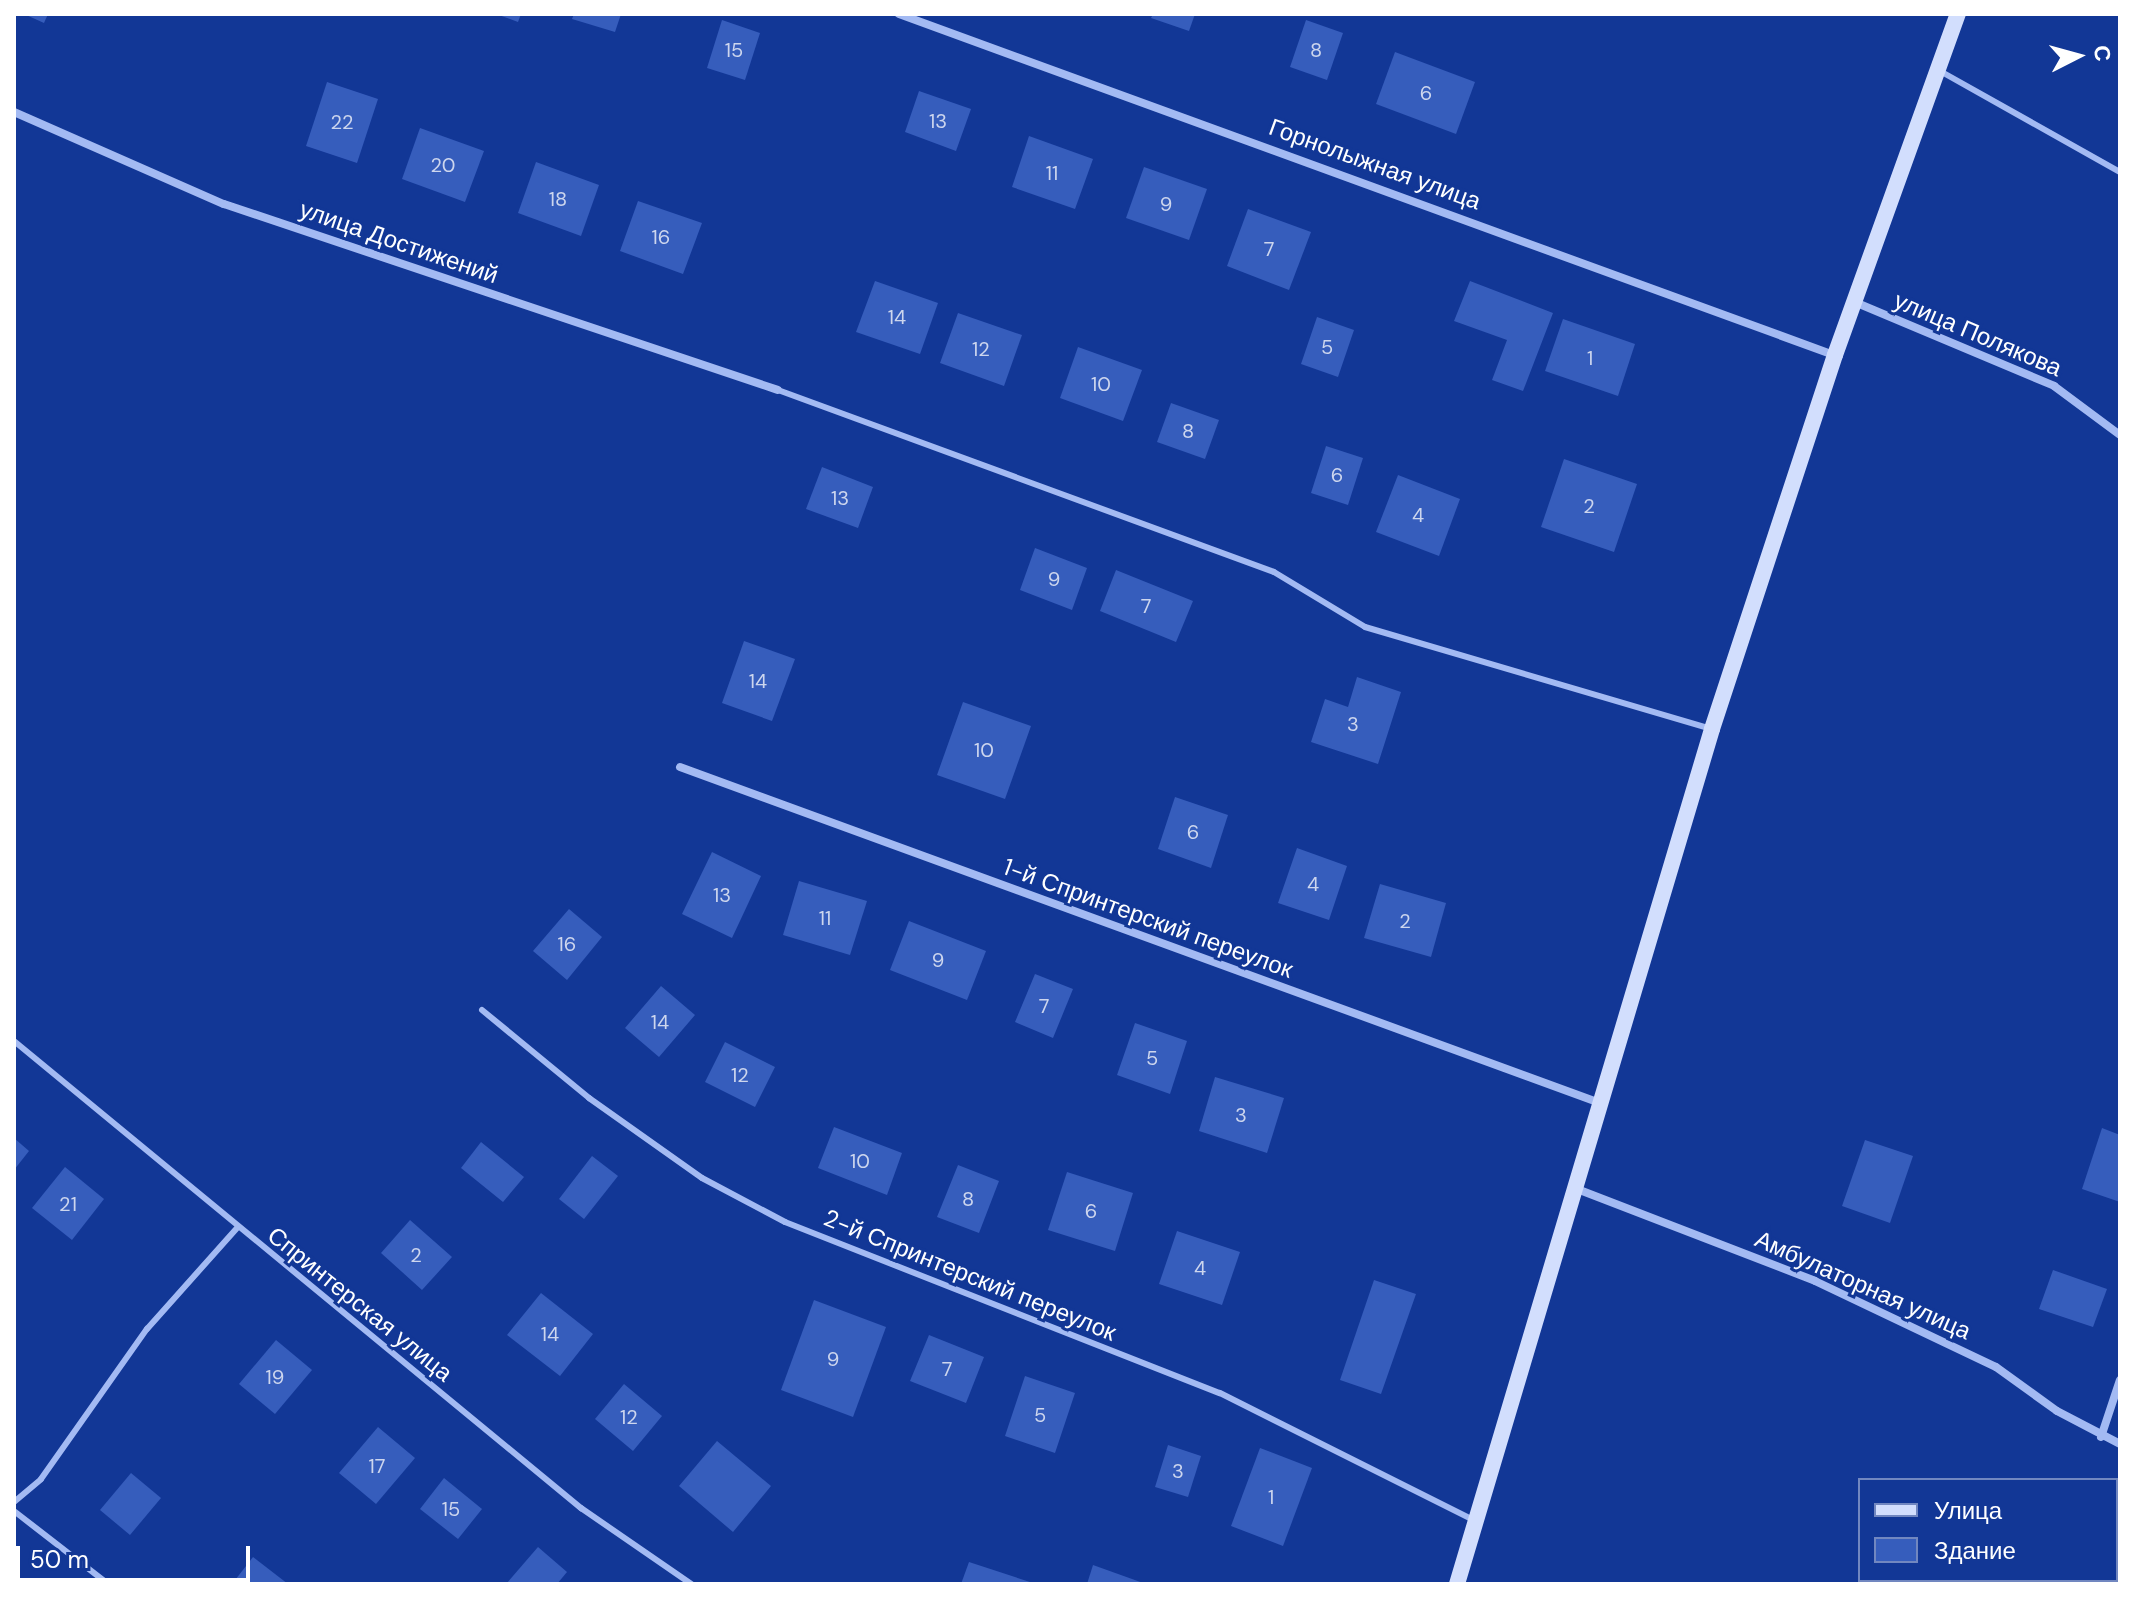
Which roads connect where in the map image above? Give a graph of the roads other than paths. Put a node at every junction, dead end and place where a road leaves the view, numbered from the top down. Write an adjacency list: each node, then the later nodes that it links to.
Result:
1 (899, 14): 7 (street, Горнолыжная улица)
2 (1958, 14): 3 (street)
3 (1940, 71): 5 (lane); 6 (street)
4 (14, 112): 8 (street, улица Достижений)
5 (2120, 172)
6 (1857, 303): 7 (street); 9 (street, улица Полякова)
7 (1835, 355): 10 (street)
8 (778, 390): 10 (lane)
9 (2120, 435)
10 (1712, 729): 14 (street)
11 (680, 767): 14 (street, 1-й Спринтерский переулок)
12 (482, 1010): 22 (lane, 2-й Спринтерский переулок)
13 (14, 1041): 16 (lane, Спринтерская улица)
14 (1603, 1104): 15 (street)
15 (1577, 1189): 18 (street, Амбулаторная улица); 22 (street)
16 (238, 1227): 20 (lane); 24 (lane, Спринтерская улица)
17 (2120, 1380): 18 (street)
18 (2101, 1437): 19 (street, Амбулаторная улица)
19 (2120, 1444)
20 (14, 1502)
21 (14, 1511): 23 (lane)
22 (1476, 1521): 25 (street)
23 (108, 1584)
24 (691, 1584)
25 (1457, 1584)

